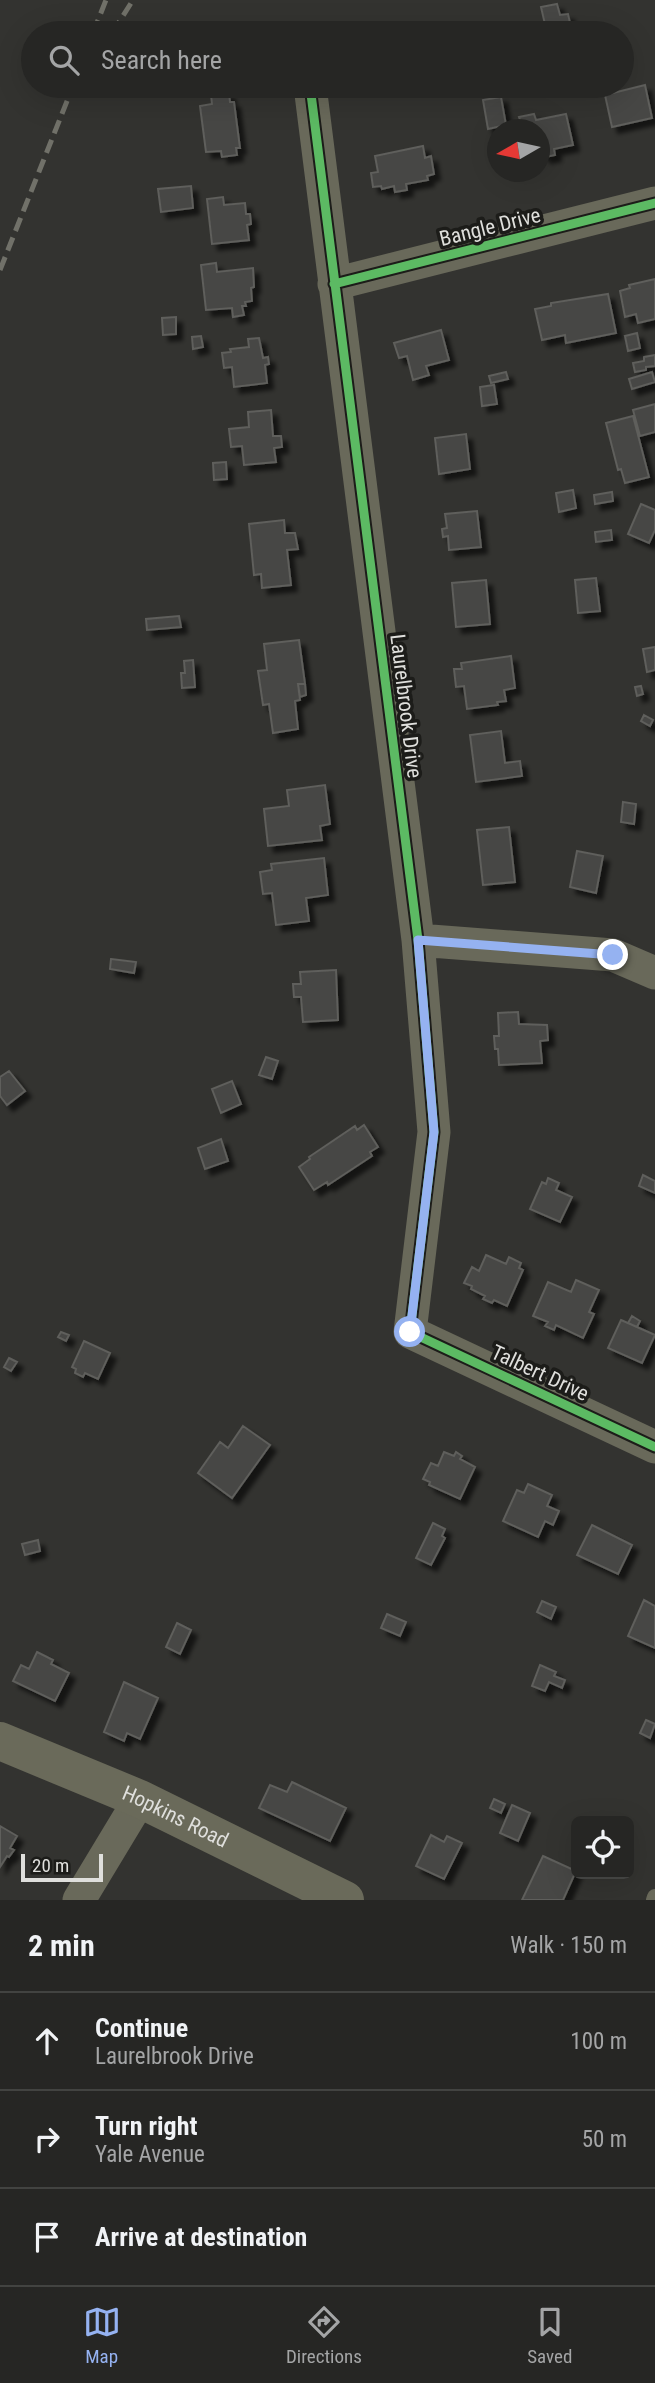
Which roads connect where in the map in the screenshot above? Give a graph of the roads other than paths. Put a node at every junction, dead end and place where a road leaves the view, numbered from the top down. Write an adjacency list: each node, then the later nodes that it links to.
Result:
1 (311, 98): 3 (street, Laurelbrook Drive)
2 (655, 203): 3 (street, Bangle Drive)
3 (334, 284): 4 (street, Laurelbrook Drive)
4 (418, 940): 5 (street); 6 (street, Laurelbrook Drive)
5 (655, 974)
6 (410, 1332): 7 (street, Talbert Drive)
7 (655, 1447)
8 (0, 1741): 9 (main road, Hopkins Road)
9 (140, 1799): 10 (street); 11 (main road, Hopkins Road)
10 (79, 1900)
11 (345, 1900)

